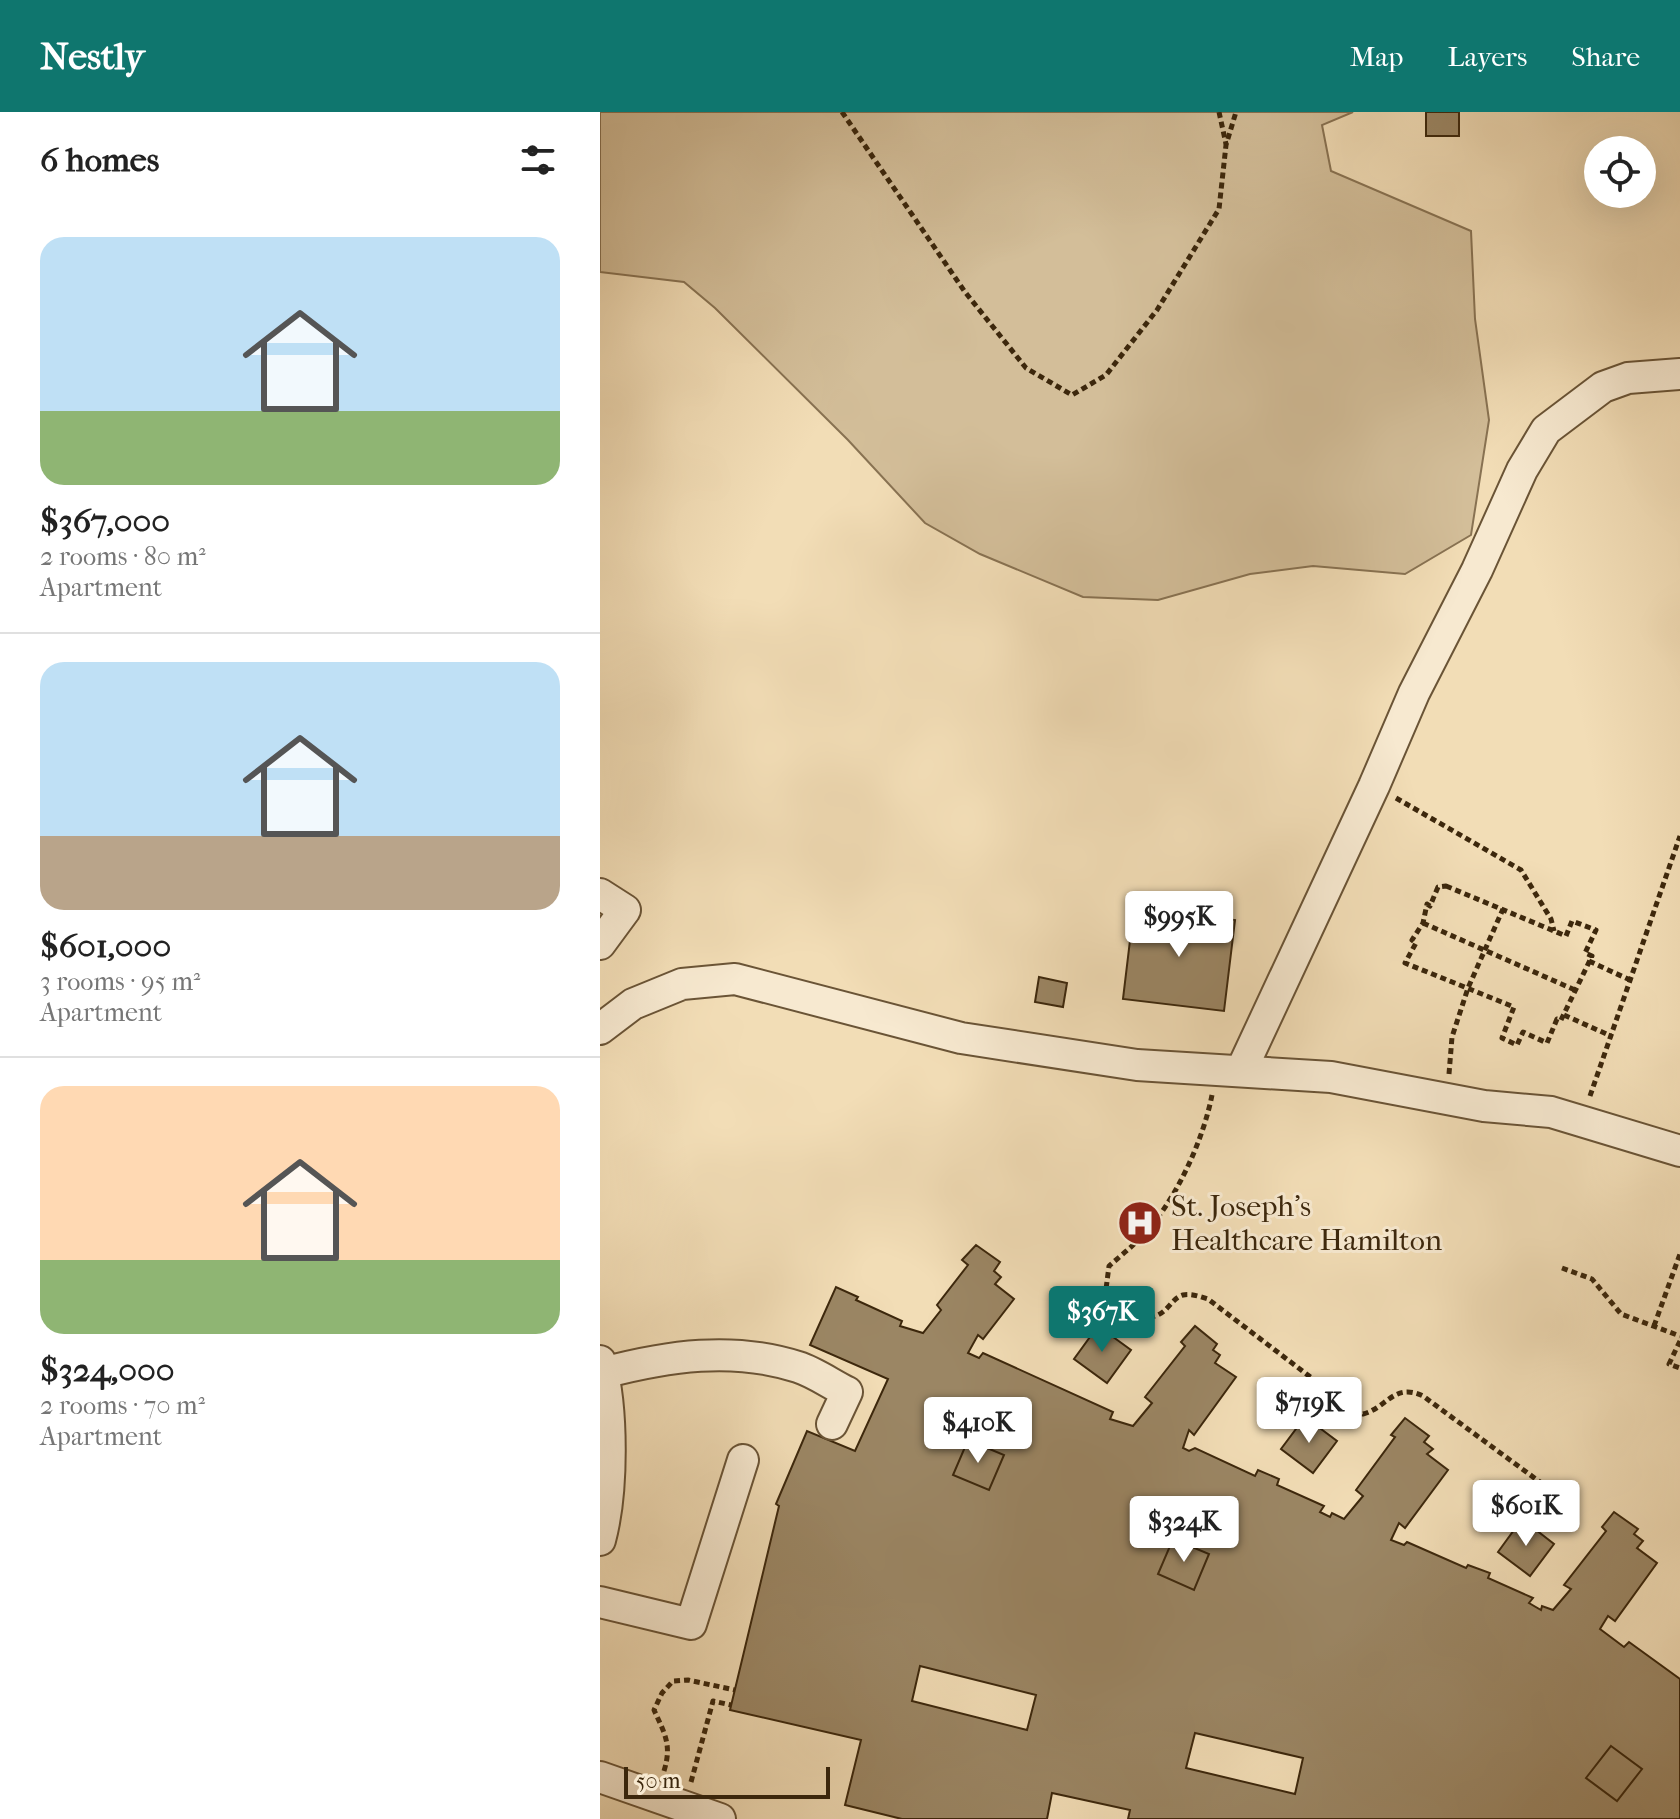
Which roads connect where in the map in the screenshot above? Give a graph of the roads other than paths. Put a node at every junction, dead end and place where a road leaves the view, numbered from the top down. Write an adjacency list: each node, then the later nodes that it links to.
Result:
1 (1680, 374): 5 (lane)
2 (600, 894): 3 (lane)
3 (600, 944)
4 (600, 1029): 5 (lane)
5 (1229, 1071): 6 (lane)
6 (1680, 1151)
7 (602, 1367): 8 (lane); 10 (lane)
8 (832, 1424)
9 (743, 1460): 11 (lane)
10 (602, 1532)
11 (600, 1602)
12 (600, 1777): 13 (lane)
13 (720, 1819)

